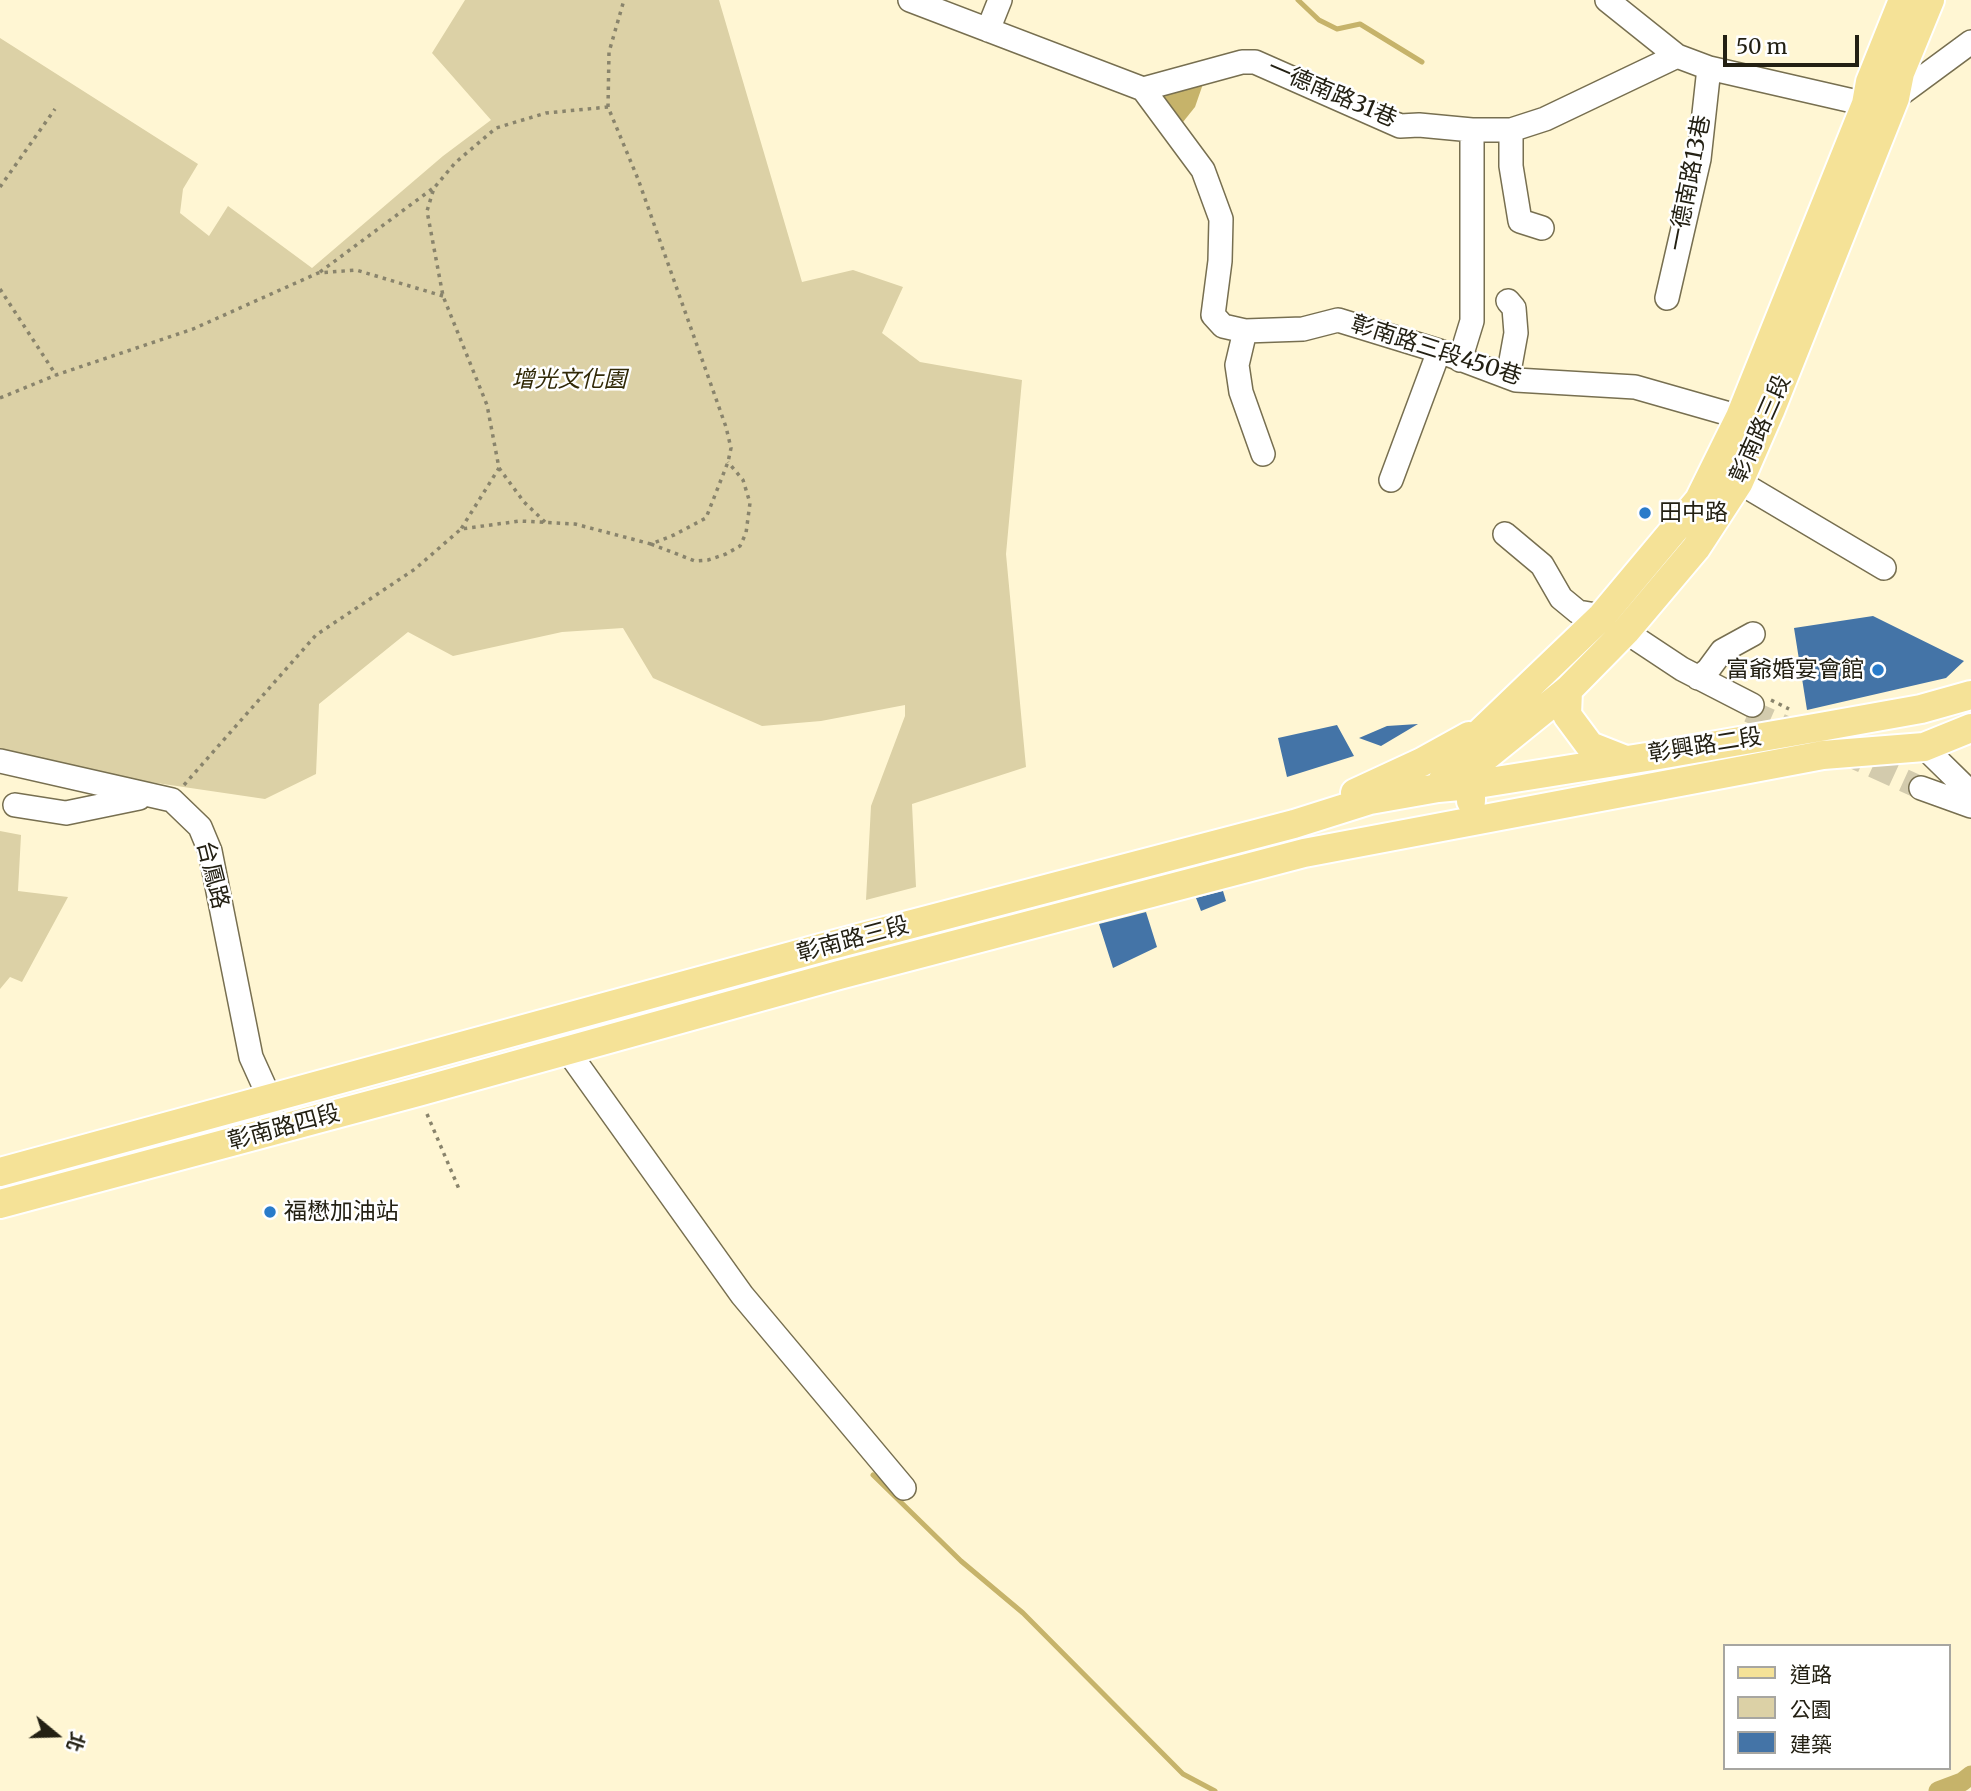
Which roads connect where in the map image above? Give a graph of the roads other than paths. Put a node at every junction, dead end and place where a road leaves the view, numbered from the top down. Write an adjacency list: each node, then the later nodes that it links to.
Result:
1 (910, 0): 6 (street)
2 (1000, 0): 6 (street)
3 (1903, 0): 12 (main road, 彰南路三段)
4 (1930, 0): 11 (main road, 彰南路三段)
5 (1619, 4): 8 (street)
6 (988, 30): 10 (street)
7 (1971, 42): 11 (street)
8 (1677, 56): 9 (street); 14 (street, 一德南路31巷)
9 (1709, 68): 12 (street); 16 (street, 一德南路13巷)
10 (1143, 89): 13 (street, 一德南路31巷); 18 (street, 彰南路三段450巷)
11 (1895, 98): 12 (street); 24 (main road, 彰南路三段)
12 (1866, 104): 21 (main road, 彰南路三段)
13 (1472, 130): 14 (street, 一德南路31巷); 19 (street)
14 (1511, 130): 15 (street)
15 (1542, 228)
16 (1667, 298)
17 (1508, 301): 20 (street)
18 (1245, 331): 19 (street, 彰南路三段450巷); 22 (street)
19 (1450, 355): 20 (street, 彰南路三段450巷); 23 (street)
20 (1508, 377): 21 (street, 彰南路三段450巷)
21 (1740, 417): 27 (main road, 彰南路三段)
22 (1263, 454)
23 (1391, 480)
24 (1739, 482): 26 (street); 28 (main road, 彰南路三段)
25 (1505, 534): 27 (street)
26 (1884, 568)
27 (1602, 616): 28 (street); 34 (main road, 彰南路三段)
28 (1626, 631): 30 (street); 31 (main road, 彰南路三段)
29 (1753, 634): 30 (street)
30 (1698, 678): 33 (street)
31 (1568, 690): 37 (main road); 40 (main road, 彰南路三段)
32 (1971, 695): 37 (main road, 彰興路二段)
33 (1751, 708)
34 (1489, 724): 41 (main road, 彰南路三段); 47 (main road)
35 (1971, 728): 36 (main road, 彰興路二段)
36 (1924, 747): 42 (street); 46 (main road, 彰興路二段)
37 (1623, 759): 40 (main road, 彰興路二段)
38 (0, 761): 43 (street)
39 (1923, 784): 44 (street)
40 (1471, 785): 41 (main road, 彰興路二段); 46 (main road, 彰南路三段)
41 (1438, 788): 46 (main road); 47 (main road, 彰南路三段)
42 (1971, 793)
43 (161, 798): 45 (street); 49 (street, 台鳳路)
44 (1971, 804)
45 (15, 805)
46 (1471, 822): 48 (main road, 彰南路三段)
47 (1294, 824): 49 (main road, 彰南路三段)
48 (567, 1050): 50 (main road, 彰南路四段); 53 (street)
49 (270, 1099): 50 (street, 台鳳路); 51 (main road, 彰南路四段)
50 (273, 1131): 52 (main road, 彰南路四段)
51 (0, 1172)
52 (0, 1204)
53 (904, 1488)

